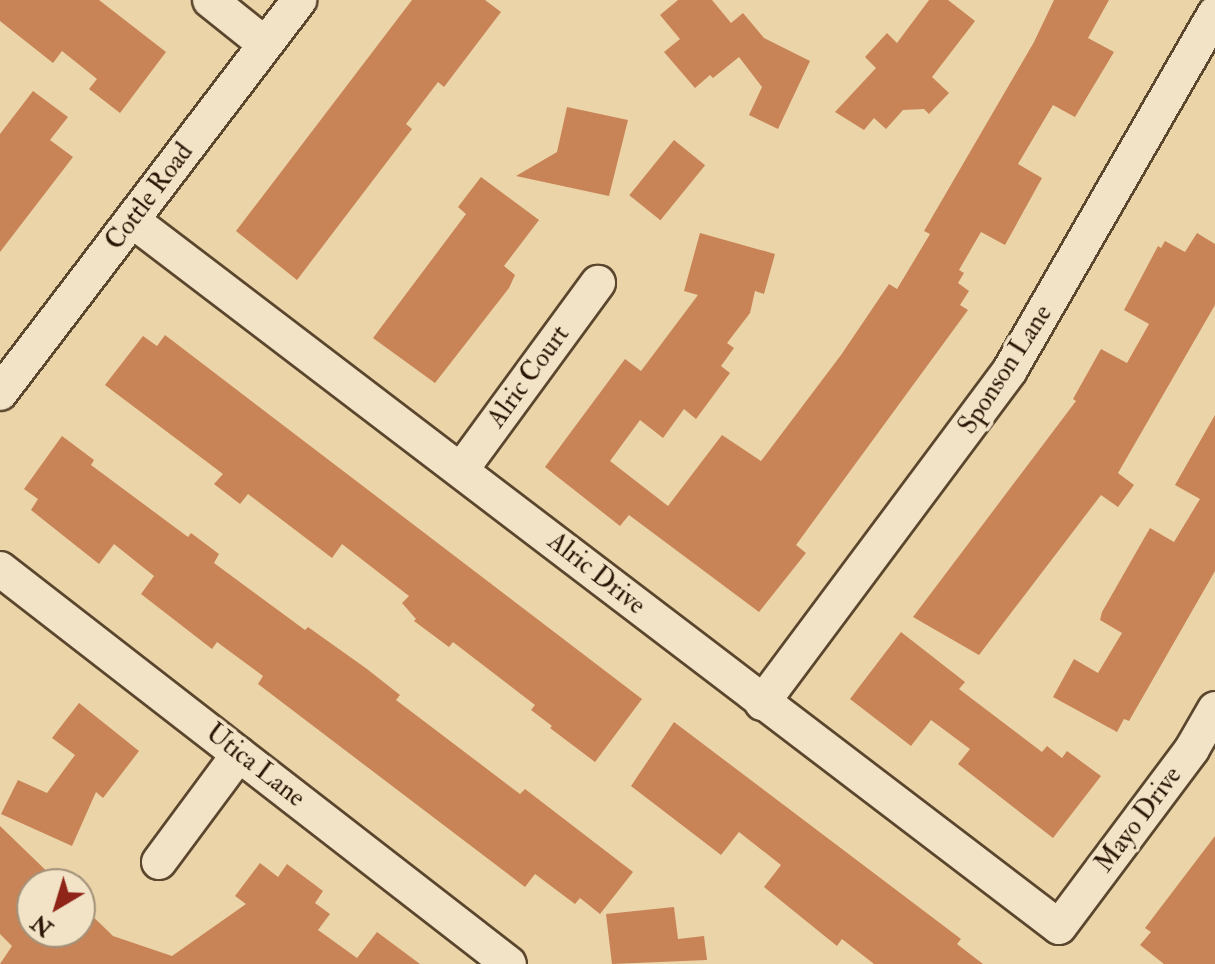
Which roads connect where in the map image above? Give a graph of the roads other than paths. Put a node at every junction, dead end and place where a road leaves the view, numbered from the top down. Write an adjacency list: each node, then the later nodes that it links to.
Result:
1 (210, 0): 4 (street)
2 (299, 0): 4 (street, Cottle Road)
3 (1215, 14): 10 (street, Sponson Lane)
4 (265, 44): 5 (street, Cottle Road)
5 (133, 221): 7 (street, Cottle Road); 8 (street, Alric Drive)
6 (598, 283): 8 (street, Alric Court)
7 (0, 393)
8 (461, 470): 10 (street, Alric Drive)
9 (0, 569): 12 (street, Utica Lane)
10 (762, 703): 15 (street, Alric Drive)
11 (1215, 709): 13 (street, Mayo Drive)
12 (239, 754): 14 (street); 16 (street, Utica Lane)
13 (1204, 756): 15 (street, Mayo Drive)
14 (159, 862)
15 (1059, 927)
16 (509, 964)

